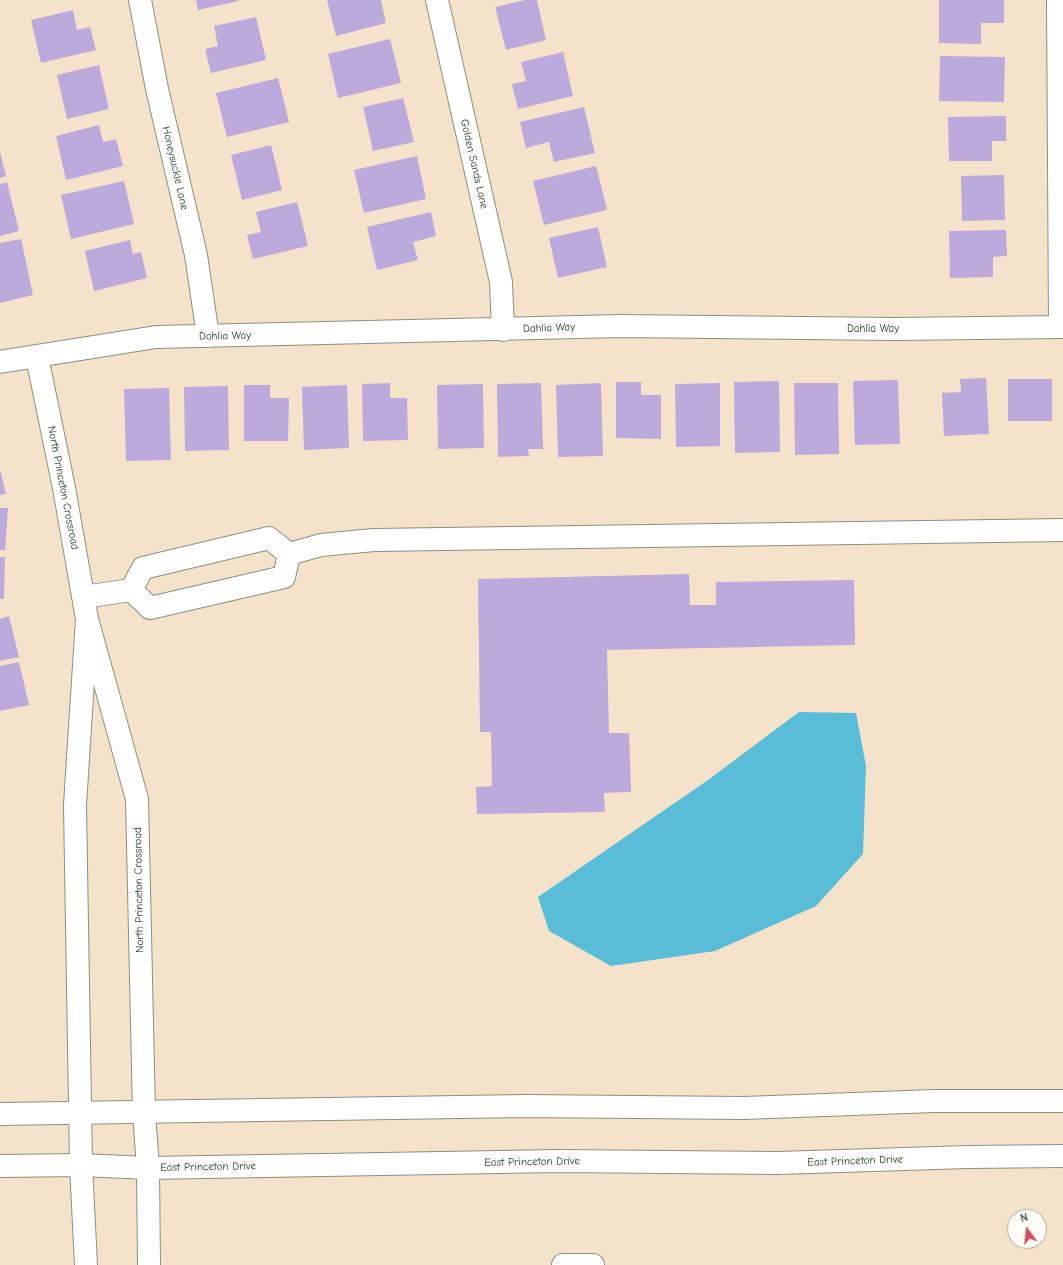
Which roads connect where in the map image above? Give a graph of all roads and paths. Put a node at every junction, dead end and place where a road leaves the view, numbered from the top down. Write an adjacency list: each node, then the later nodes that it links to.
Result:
1 (140, 0): 6 (main road, Honeysuckle Lane)
2 (436, 0): 5 (main road, Golden Sands Lane)
3 (1058, 0): 4 (main road)
4 (1062, 327): 5 (main road, Dahlia Way)
5 (503, 330): 6 (main road, Dahlia Way)
6 (208, 336): 7 (main road, Dahlia Way)
7 (36, 357): 8 (main road, Dahlia Way); 12 (main road, North Princeton Crossroad)
8 (0, 362)
9 (1063, 530): 10 (main road)
10 (289, 554): 11 (main road); 11 (main road)
11 (131, 590): 12 (main road)
12 (84, 597): 13 (main road, North Princeton Crossroad)
13 (87, 619): 15 (main road, North Princeton Crossroad); 16 (main road, North Princeton Crossroad)
14 (1063, 1101): 16 (main road)
15 (80, 1113): 16 (main road); 17 (main road); 19 (main road, North Princeton Crossroad)
16 (144, 1113): 21 (main road, North Princeton Crossroad)
17 (0, 1114)
18 (1063, 1156): 21 (main road, East Princeton Drive)
19 (81, 1165): 20 (main road, East Princeton Drive); 21 (main road, East Princeton Drive); 22 (main road, North Princeton Crossroad)
20 (0, 1166)
21 (148, 1168): 23 (main road, North Princeton Crossroad)
22 (86, 1265)
23 (149, 1265)
24 (564, 1265): 25 (main road)
25 (593, 1265)

